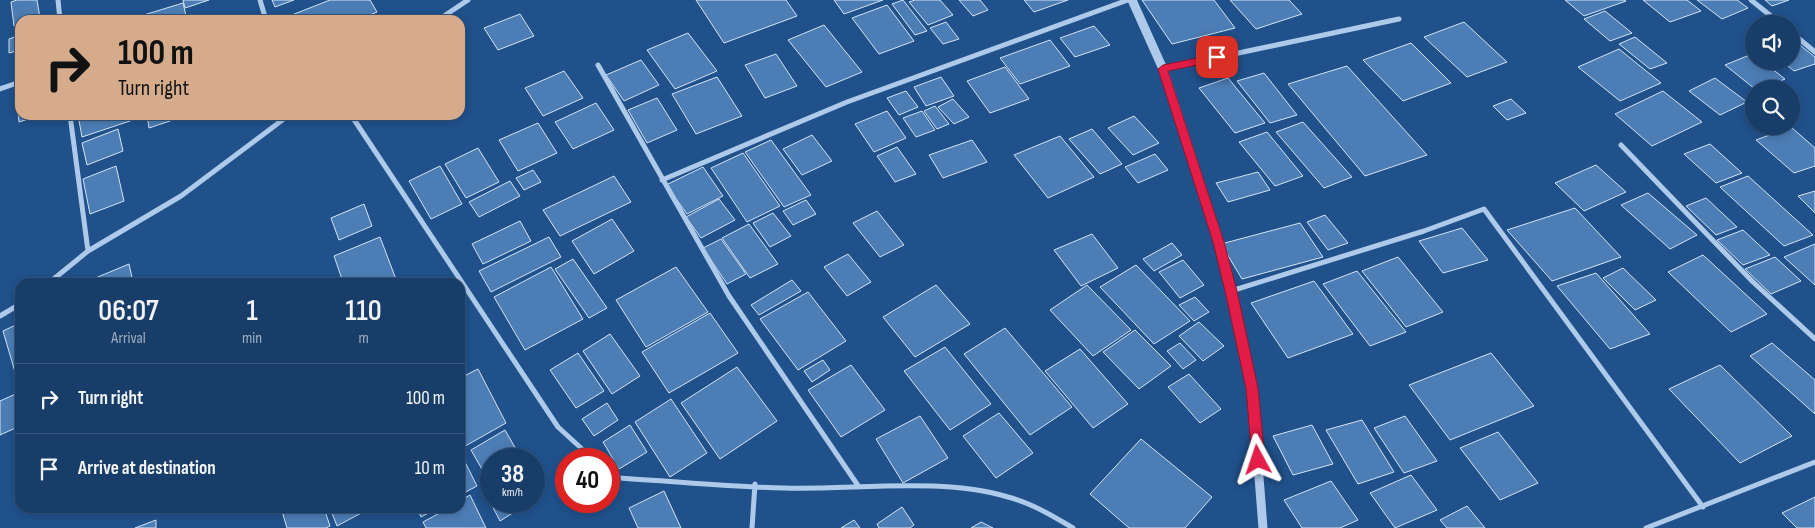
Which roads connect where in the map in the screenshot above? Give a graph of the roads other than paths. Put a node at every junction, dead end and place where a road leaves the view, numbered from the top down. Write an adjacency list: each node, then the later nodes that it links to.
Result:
1 (58, 0): 6 (street)
2 (260, 0): 7 (street)
3 (468, 0): 8 (street)
4 (1130, 0): 14 (street); 21 (street)
5 (1751, 0): 9 (street)
6 (60, 15)
7 (264, 15)
8 (446, 15)
9 (1770, 15)
10 (1399, 19): 14 (street)
11 (1800, 40): 12 (street)
12 (1815, 52)
13 (598, 65): 21 (street)
14 (1163, 69): 26 (street)
15 (15, 84): 16 (street)
16 (0, 89)
17 (71, 120): 22 (street)
18 (282, 120): 22 (street)
19 (354, 120): 24 (street)
20 (1621, 145): 29 (street)
21 (662, 180): 34 (street)
22 (88, 251): 23 (street)
23 (55, 278)
24 (459, 278)
25 (465, 287): 30 (street)
26 (1231, 291): 35 (street); 38 (street)
27 (15, 307): 28 (street)
28 (0, 316)
29 (1815, 339)
30 (581, 448)
31 (1815, 462): 35 (street)
32 (620, 478): 33 (street)
33 (756, 484): 34 (street); 36 (street)
34 (859, 487): 37 (street)
35 (1703, 507): 39 (street)
36 (752, 528)
37 (1073, 528)
38 (1263, 528)
39 (1646, 528)

